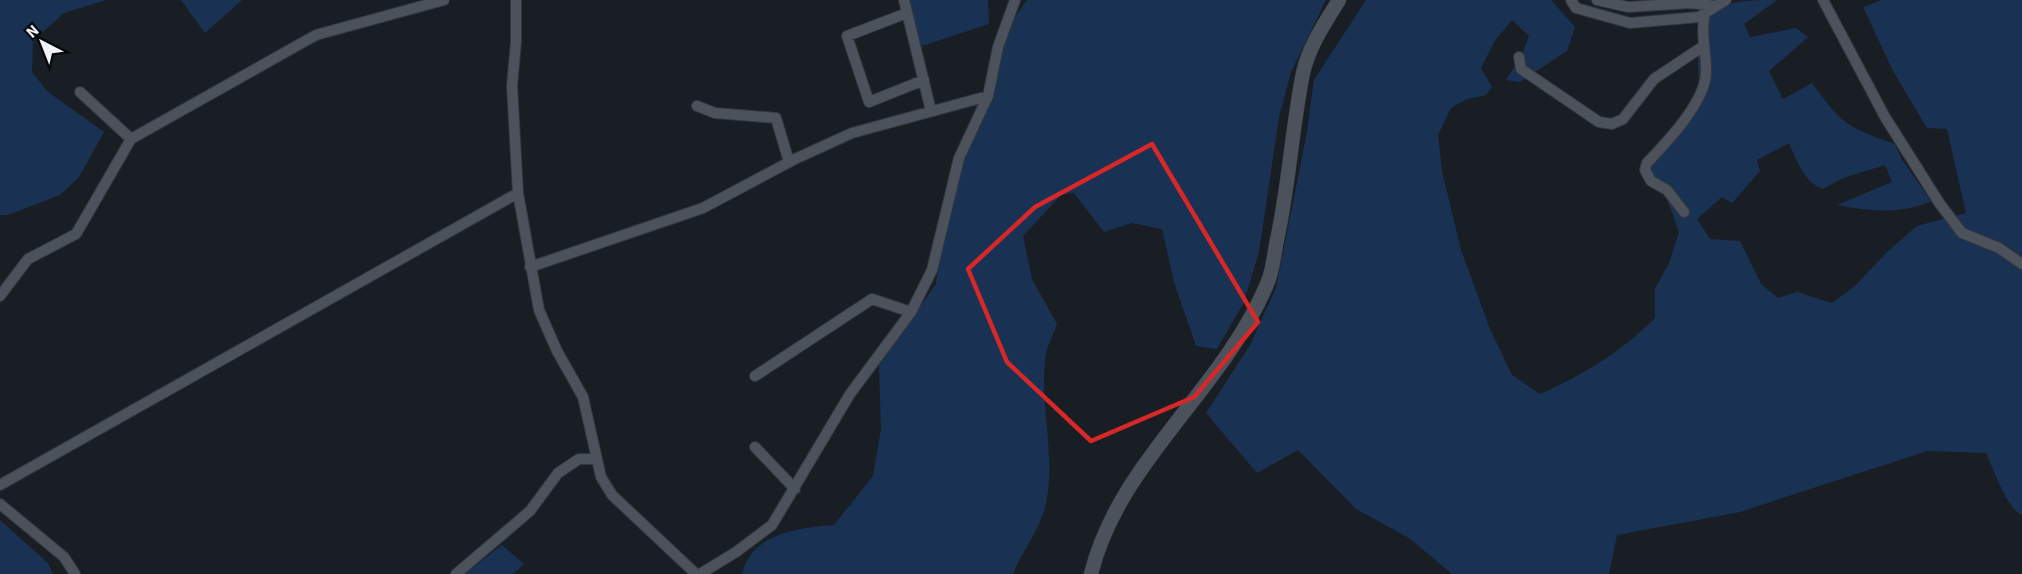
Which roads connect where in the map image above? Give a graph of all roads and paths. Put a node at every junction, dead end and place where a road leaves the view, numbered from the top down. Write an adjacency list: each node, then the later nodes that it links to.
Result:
1 (444, 0): 19 (street)
2 (516, 0): 21 (street)
3 (904, 0): 10 (street)
4 (1015, 0): 16 (street)
5 (1339, 0): 36 (street)
6 (1571, 0): 11 (street)
7 (1597, 0): 9 (street)
8 (1823, 0): 23 (street)
9 (1719, 3): 11 (street)
10 (907, 13): 14 (street); 14 (street)
11 (1705, 13): 12 (street)
12 (1702, 47): 13 (street); 22 (street)
13 (1519, 57)
14 (924, 80): 18 (street)
15 (80, 92): 19 (street)
16 (988, 96): 18 (street); 26 (street)
17 (698, 106): 20 (street)
18 (931, 111): 20 (street)
19 (131, 139): 25 (street)
20 (789, 162): 24 (street)
21 (518, 193): 24 (street); 30 (street)
22 (1684, 212)
23 (2022, 264)
24 (530, 267): 29 (street)
25 (0, 296)
26 (911, 312): 27 (street); 31 (street)
27 (755, 376)
28 (755, 447): 31 (street)
29 (597, 459): 34 (street); 35 (street)
30 (0, 485)
31 (795, 489): 35 (street)
32 (0, 504): 33 (street)
33 (75, 574)
34 (456, 574)
35 (698, 574)
36 (1091, 574)

